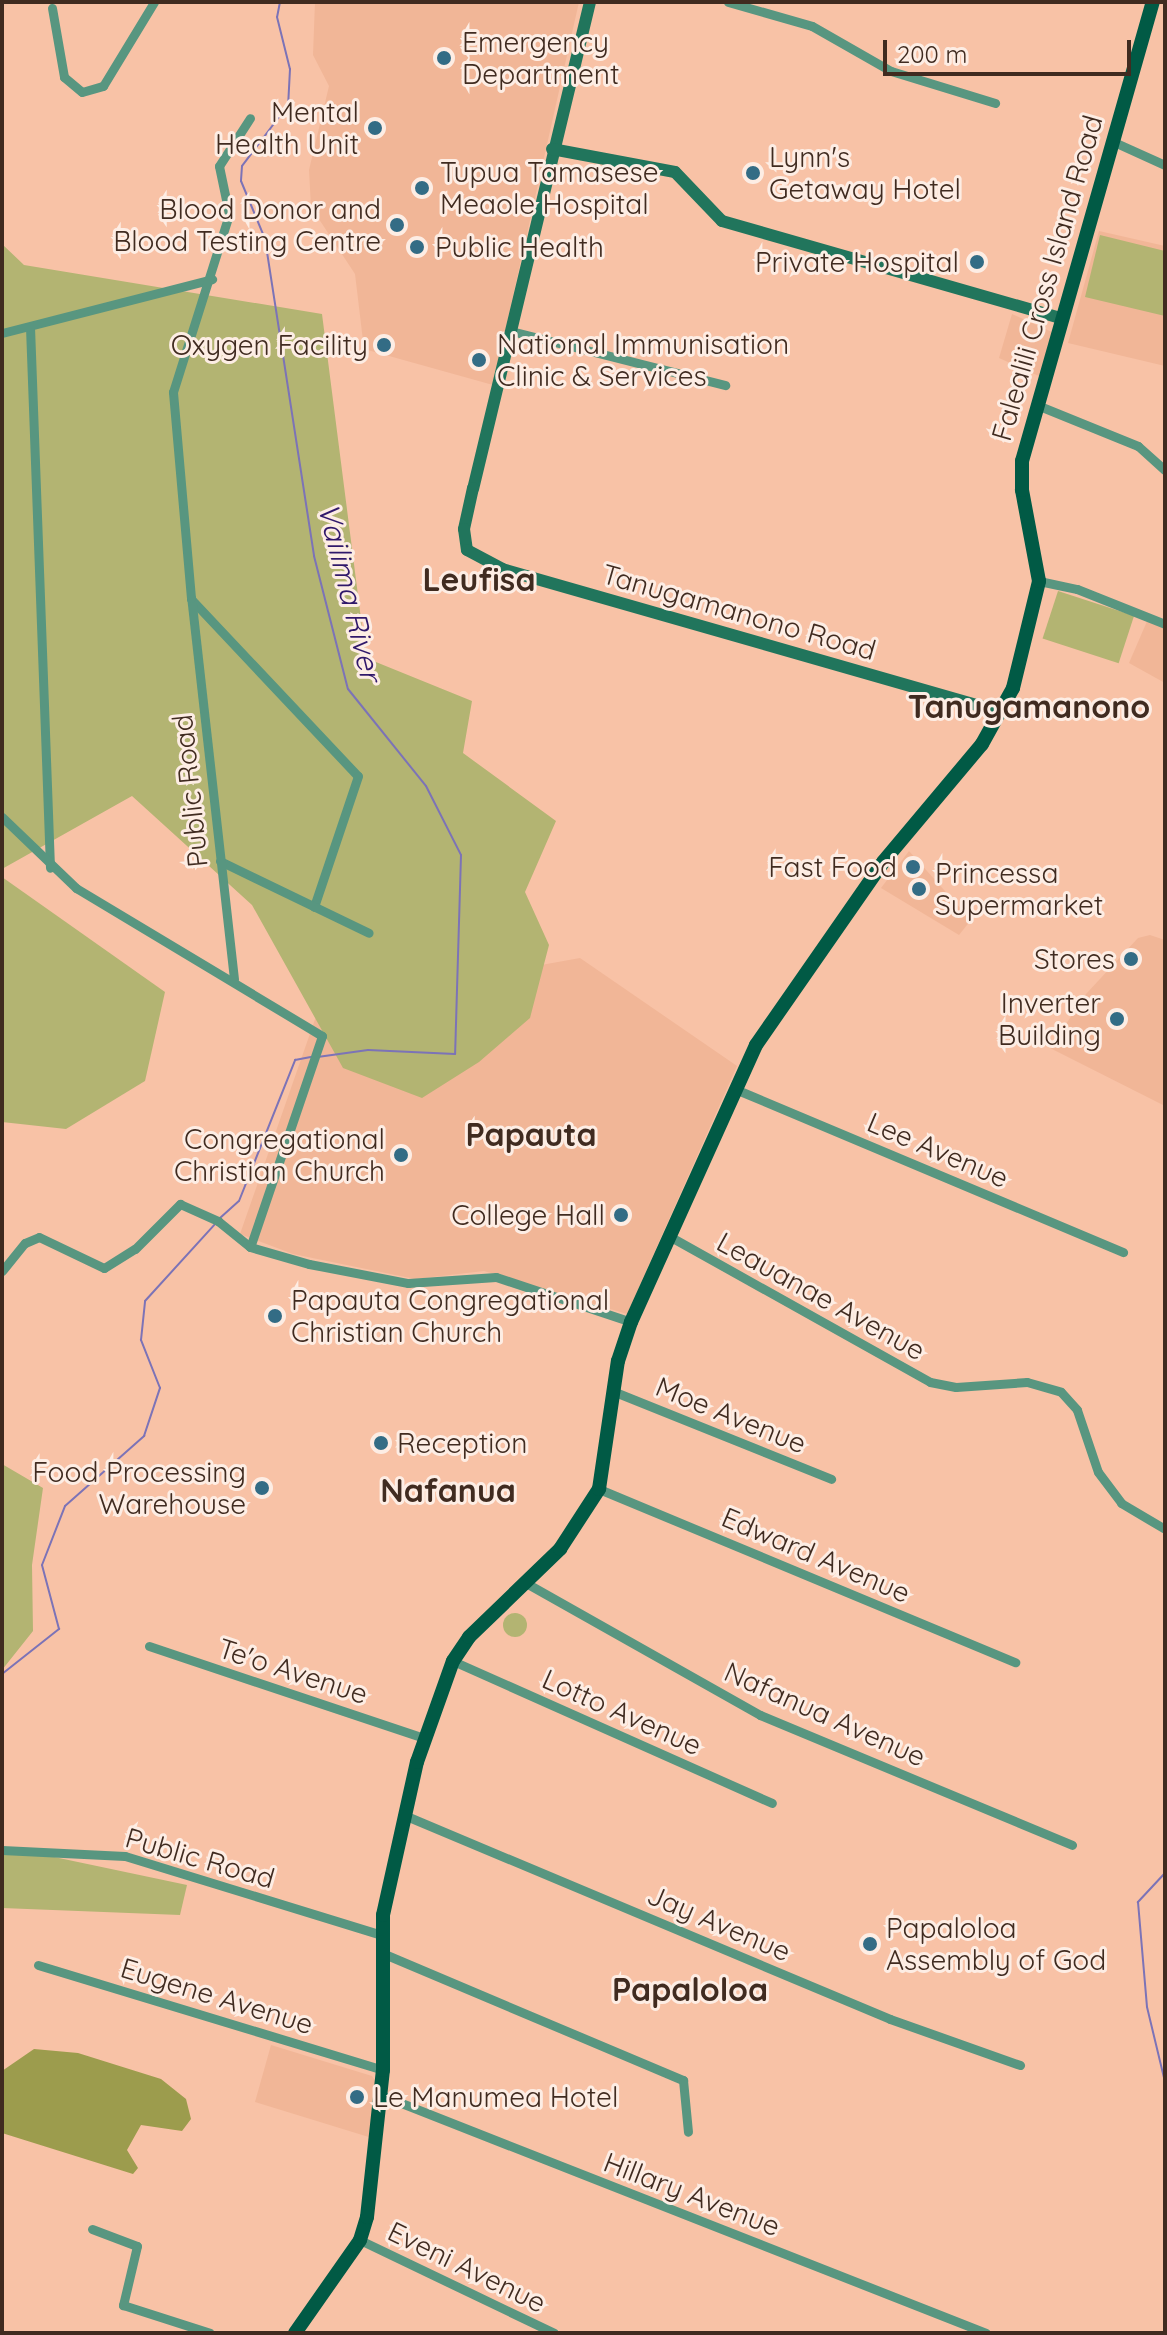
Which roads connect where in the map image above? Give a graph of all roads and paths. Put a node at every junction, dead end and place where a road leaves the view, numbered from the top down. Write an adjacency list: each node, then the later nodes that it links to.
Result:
1 (154, 2): 5 (street)
2 (590, 2): 9 (main road)
3 (728, 2): 6 (street)
4 (1153, 2): 8 (main road, Falealili Cross Island Road)
5 (52, 8)
6 (995, 103)
7 (250, 118): 11 (street, Public Road)
8 (1114, 142): 10 (street); 12 (main road, Falealili Cross Island Road)
9 (552, 149): 12 (main road); 14 (main road)
10 (1165, 165)
11 (212, 279): 13 (street); 20 (street, Public Road)
12 (1060, 318): 17 (main road, Falealili Cross Island Road)
13 (30, 327): 15 (street); 25 (street)
14 (515, 332): 16 (street); 22 (main road, Tanugamanono Road)
15 (2, 333)
16 (725, 385)
17 (1037, 405): 18 (street); 19 (main road, Falealili Cross Island Road)
18 (1165, 470)
19 (1039, 581): 21 (street); 22 (main road, Falealili Cross Island Road)
20 (191, 598): 24 (street, Public Road); 26 (street)
21 (1165, 624)
22 (1001, 712): 29 (main road, Falealili Cross Island Road)
23 (2, 817): 25 (street)
24 (220, 861): 26 (street); 28 (street, Public Road)
25 (50, 868): 28 (street)
26 (314, 907): 27 (street)
27 (369, 933)
28 (234, 979): 31 (street)
29 (735, 1089): 30 (main road, Falealili Cross Island Road); 32 (street, Lee Avenue)
30 (669, 1236): 34 (main road, Falealili Cross Island Road); 38 (street, Leauanae Avenue)
31 (250, 1247): 33 (street); 34 (street)
32 (1123, 1252)
33 (2, 1271)
34 (631, 1322): 35 (main road, Falealili Cross Island Road)
35 (615, 1392): 36 (street, Moe Avenue); 37 (main road, Falealili Cross Island Road)
36 (831, 1479)
37 (599, 1489): 39 (main road, Falealili Cross Island Road); 42 (street, Edward Avenue)
38 (1165, 1529)
39 (526, 1583): 41 (main road, Falealili Cross Island Road); 46 (street, Nafanua Avenue)
40 (149, 1646): 43 (street, Te'o Avenue)
41 (453, 1661): 43 (main road, Falealili Cross Island Road); 44 (street, Lotto Avenue)
42 (1015, 1662)
43 (424, 1738): 45 (main road, Falealili Cross Island Road)
44 (772, 1803)
45 (404, 1815): 48 (main road, Falealili Cross Island Road); 51 (street, Jay Avenue)
46 (1072, 1845)
47 (2, 1850): 48 (street, Public Road)
48 (382, 1935): 49 (main road, Falealili Cross Island Road)
49 (382, 1953): 52 (main road, Falealili Cross Island Road); 54 (street)
50 (38, 1965): 52 (street, Eugene Avenue)
51 (1020, 2065)
52 (383, 2070): 53 (main road, Falealili Cross Island Road)
53 (381, 2095): 56 (main road, Falealili Cross Island Road); 60 (street, Hillary Avenue)
54 (688, 2132)
55 (92, 2229): 57 (street)
56 (360, 2240): 58 (main road, Falealili Cross Island Road); 59 (street, Eveni Avenue)
57 (210, 2333)
58 (295, 2333)
59 (554, 2333)
60 (986, 2333)

